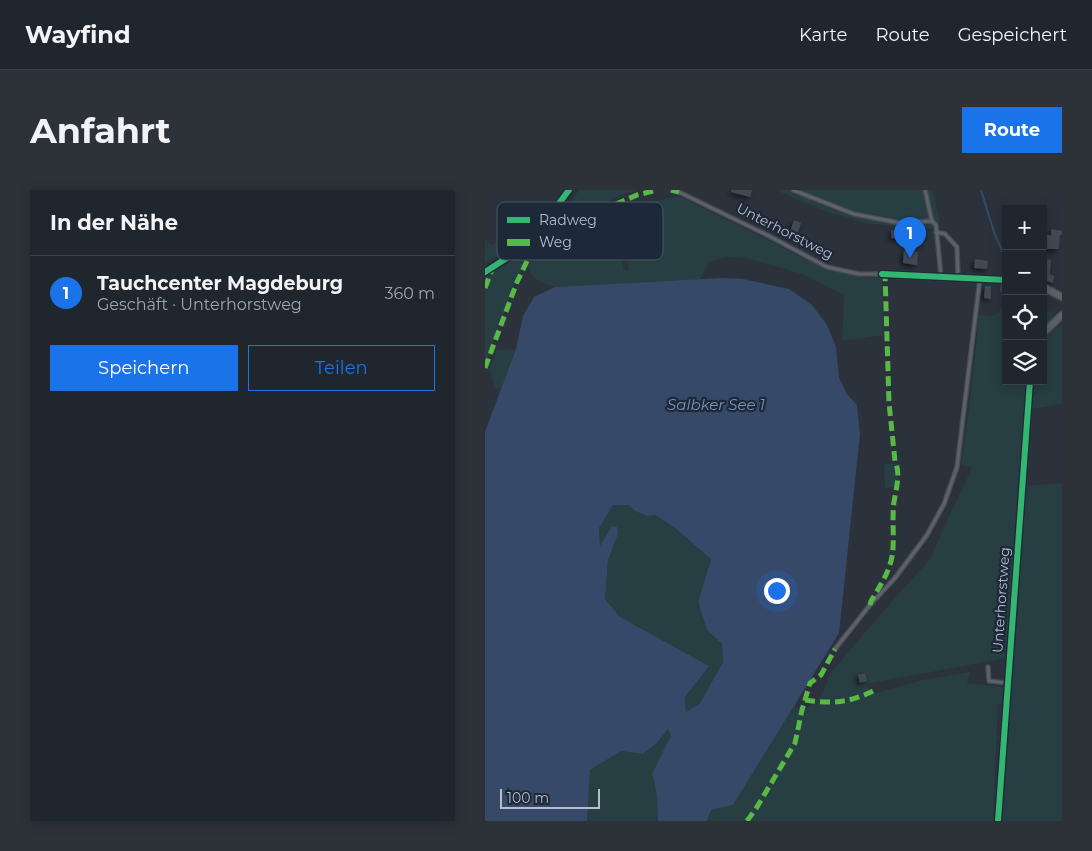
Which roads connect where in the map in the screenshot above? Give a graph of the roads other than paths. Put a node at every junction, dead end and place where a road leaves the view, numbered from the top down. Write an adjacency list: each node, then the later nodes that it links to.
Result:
1 (793, 190): 4 (lane)
2 (925, 190): 4 (lane)
3 (679, 192): 6 (lane, Unterhorstweg)
4 (932, 221): 5 (lane)
5 (936, 232): 7 (lane); 8 (lane)
6 (882, 274): 7 (street, Unterhorstweg)
7 (941, 276): 8 (street, Unterhorstweg)
8 (958, 277): 9 (street, Unterhorstweg)
9 (980, 278): 10 (street, Unterhorstweg); 16 (lane)
10 (1002, 280)
11 (1047, 290): 12 (street)
12 (1062, 296)
13 (1062, 315): 14 (street)
14 (1047, 329)
15 (1030, 385): 18 (street, Unterhorstweg)
16 (835, 649)
17 (988, 667): 18 (lane)
18 (1007, 684): 19 (street, Unterhorstweg)
19 (998, 821)

